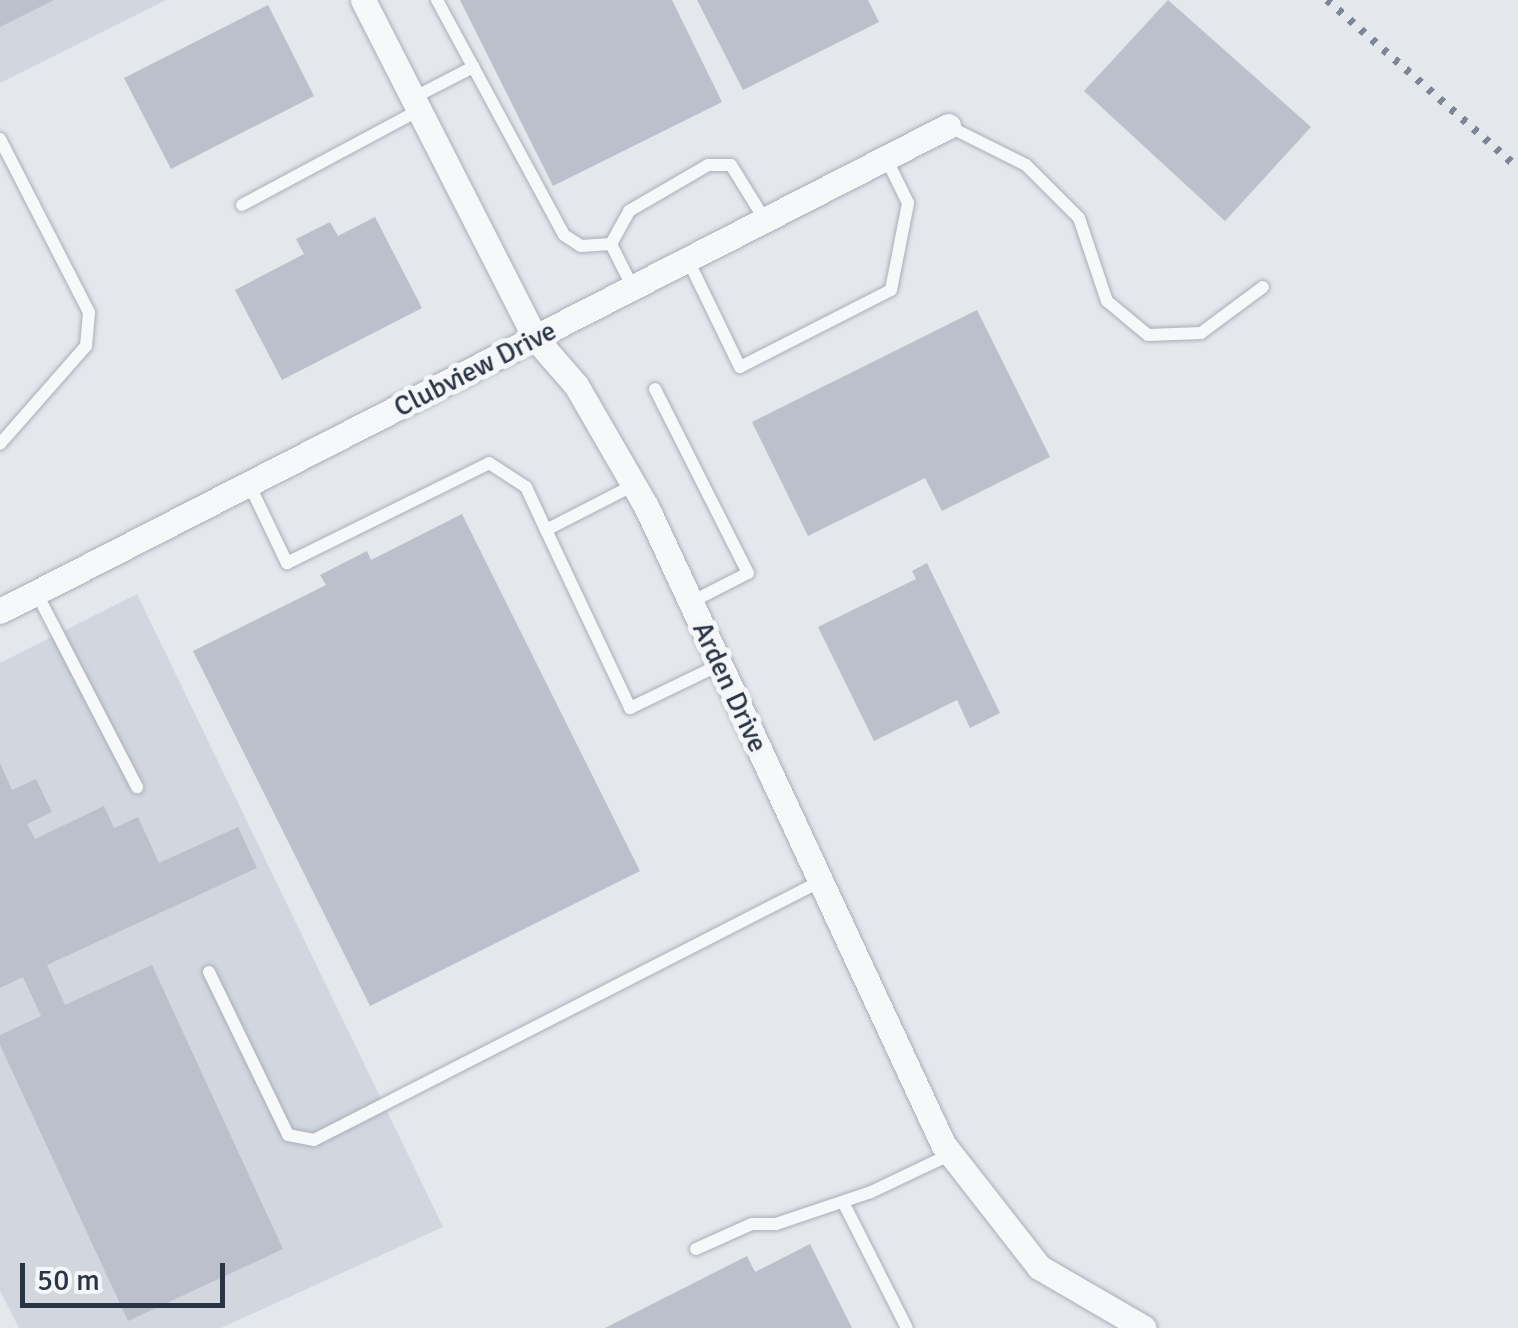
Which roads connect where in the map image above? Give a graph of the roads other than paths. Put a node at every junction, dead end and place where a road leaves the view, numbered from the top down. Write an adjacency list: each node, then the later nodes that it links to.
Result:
1 (363, 0): 4 (street, Arden Drive)
2 (438, 0): 3 (lane)
3 (473, 67): 4 (lane); 10 (lane)
4 (416, 104): 8 (lane); 14 (street, Arden Drive)
5 (948, 126): 7 (street, Clubview Drive); 12 (lane)
6 (0, 139): 16 (lane)
7 (886, 158): 9 (street, Clubview Drive); 11 (lane)
8 (242, 205)
9 (765, 220): 10 (lane); 11 (street, Clubview Drive)
10 (611, 244): 13 (lane)
11 (688, 260): 13 (street, Clubview Drive)
12 (1263, 287)
13 (633, 288): 14 (street, Clubview Drive)
14 (535, 338): 17 (street, Clubview Drive); 18 (street, Arden Drive)
15 (654, 389): 21 (lane)
16 (0, 444)
17 (249, 484): 19 (lane); 20 (street, Clubview Drive)
18 (634, 485): 19 (lane); 21 (street, Arden Drive)
19 (546, 530): 23 (lane)
20 (36, 592): 22 (street, Clubview Drive); 24 (lane)
21 (691, 602): 23 (street, Arden Drive)
22 (0, 610)
23 (719, 665): 25 (street, Arden Drive)
24 (137, 787)
25 (821, 882): 26 (lane); 27 (street, Arden Drive)
26 (209, 972)
27 (951, 1154): 28 (lane); 31 (street, Arden Drive)
28 (843, 1202): 29 (lane); 30 (lane)
29 (696, 1249)
30 (907, 1328)
31 (1144, 1328)

